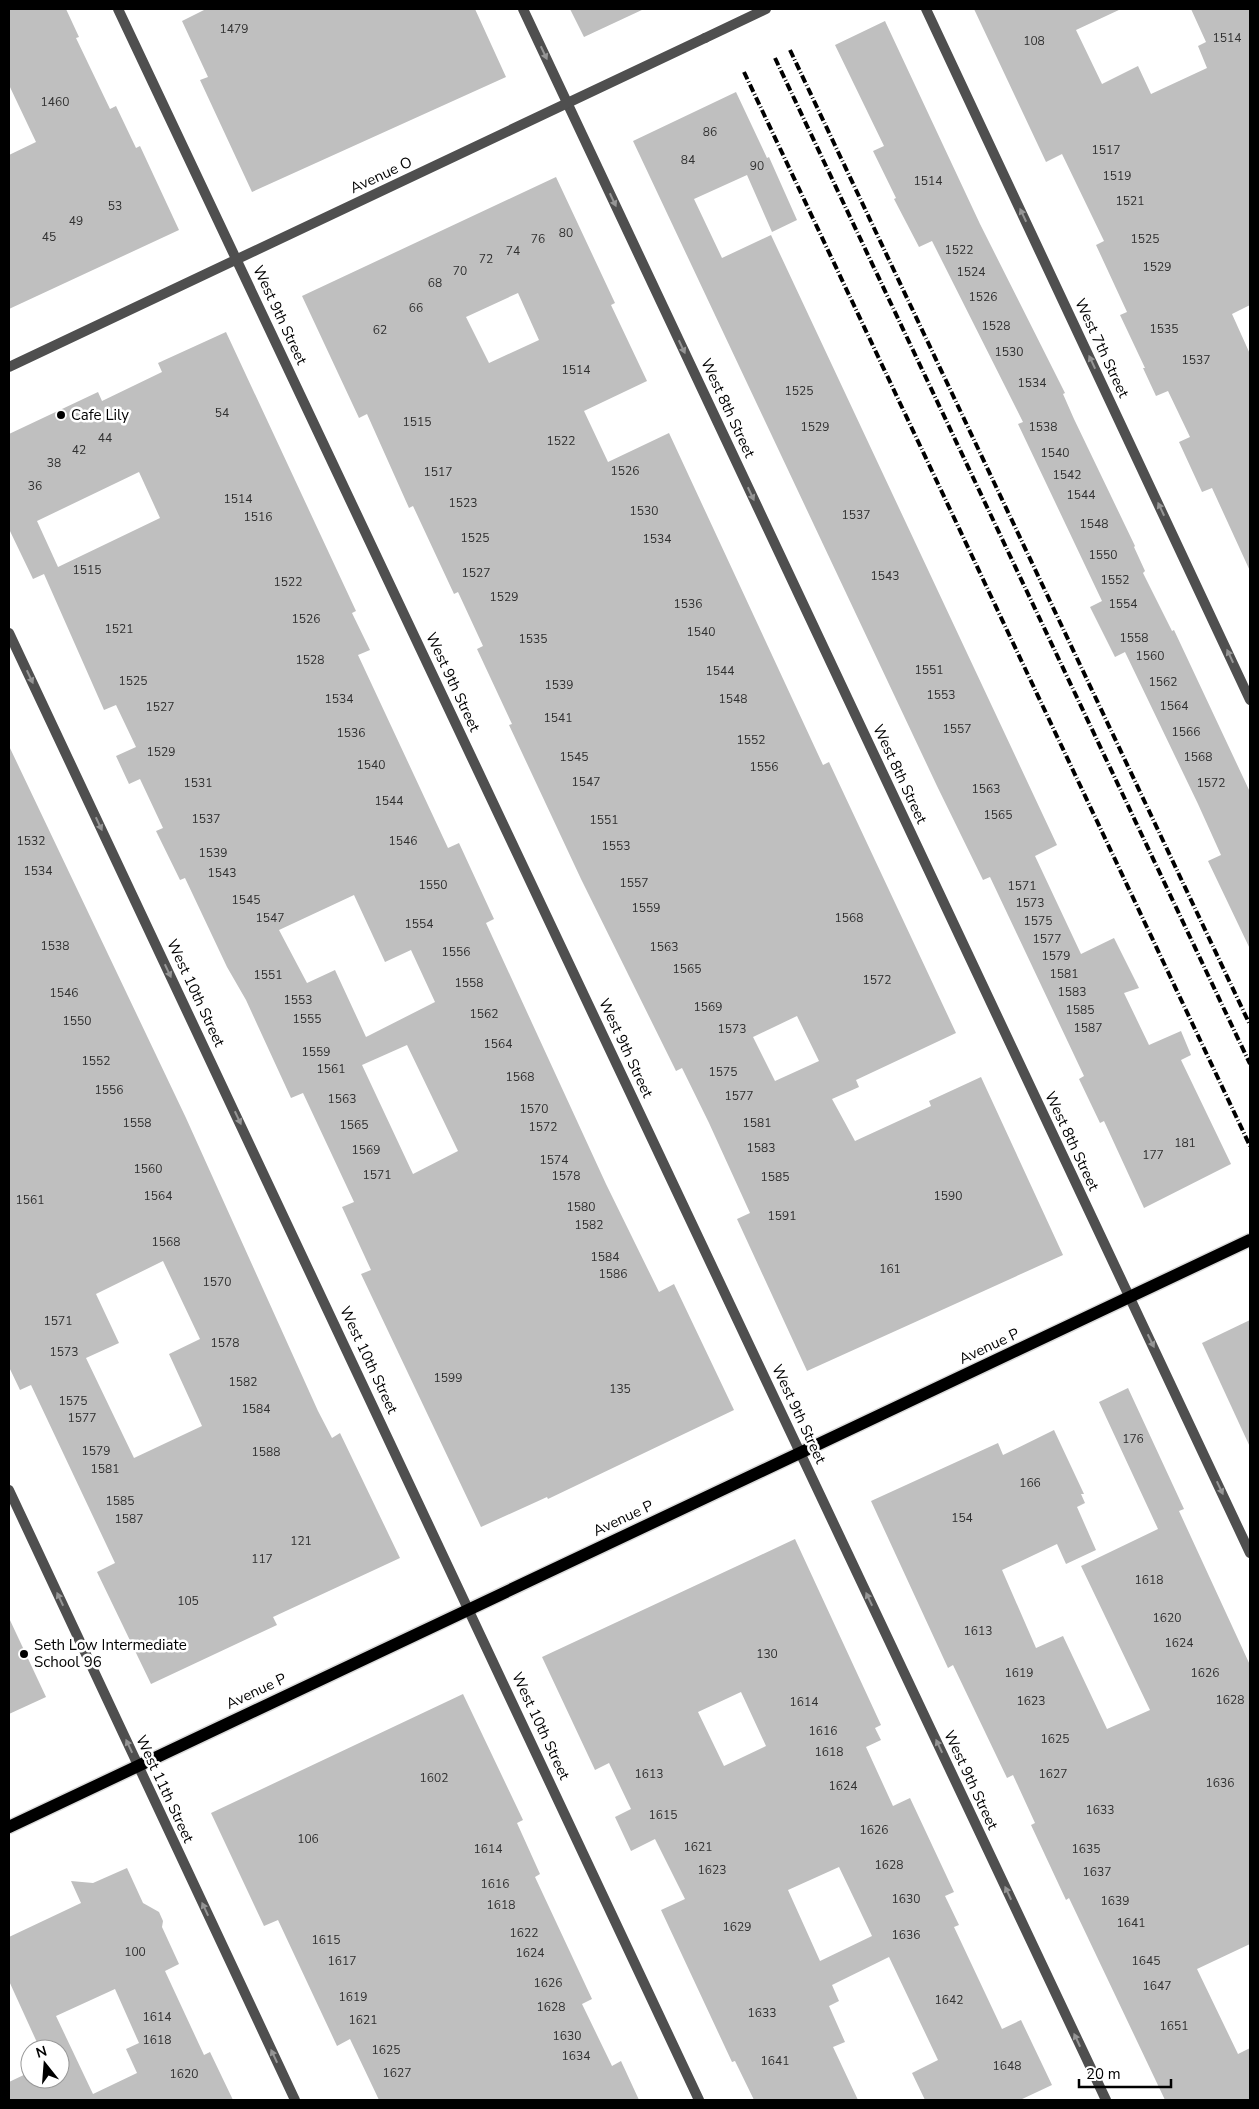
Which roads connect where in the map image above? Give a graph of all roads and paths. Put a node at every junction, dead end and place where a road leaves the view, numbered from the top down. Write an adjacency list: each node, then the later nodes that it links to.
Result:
1 (118, 9): 6 (street, West 9th Street)
2 (523, 9): 5 (street, West 8th Street, one-way to 5)
3 (766, 9): 5 (street, Avenue O, bridge)
4 (926, 9): 9 (street, West 7th Street, one-way to 4)
5 (567, 103): 6 (street, Avenue O); 11 (street, West 8th Street, one-way to 11)
6 (237, 260): 7 (street, Avenue O); 12 (street, West 9th Street)
7 (9, 367)
8 (9, 633): 15 (street, West 10th Street, one-way to 15)
9 (1250, 700)
10 (1250, 1240): 11 (main road, Avenue P)
11 (1129, 1298): 12 (main road, Avenue P); 14 (street, West 8th Street, one-way to 14)
12 (800, 1453): 15 (main road, Avenue P); 20 (street, West 9th Street, one-way to 12)
13 (9, 1490): 16 (street, West 11th Street, one-way to 13)
14 (1250, 1553)
15 (470, 1608): 16 (main road, Avenue P); 19 (street, West 10th Street)
16 (138, 1765): 17 (main road, Avenue P); 18 (street, West 11th Street, one-way to 16)
17 (9, 1827)
18 (295, 2100)
19 (699, 2100)
20 (1106, 2100)

